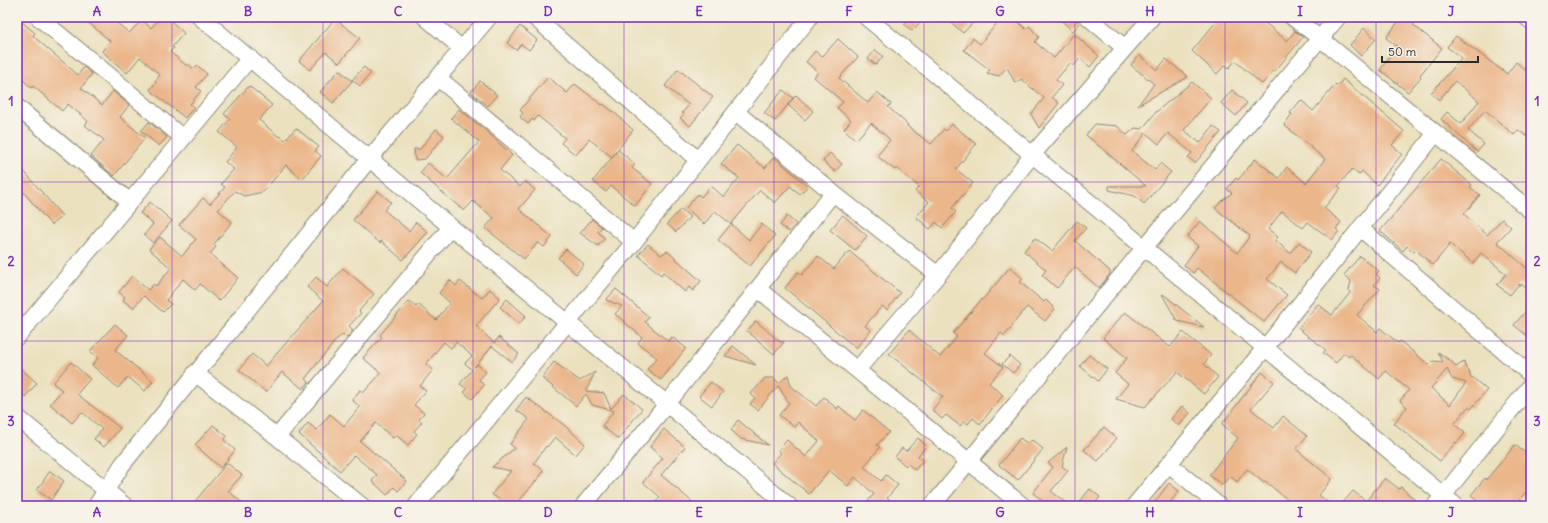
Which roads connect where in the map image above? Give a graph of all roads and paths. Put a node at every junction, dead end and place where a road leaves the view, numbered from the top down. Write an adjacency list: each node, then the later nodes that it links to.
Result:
1 (38, 17): 22 (street)
2 (200, 17): 17 (street)
3 (425, 17): 15 (street)
4 (489, 17): 15 (street)
5 (534, 17): 25 (street)
6 (810, 17): 20 (street)
7 (866, 17): 23 (street)
8 (1088, 17): 16 (street)
9 (1152, 17): 16 (street)
10 (1292, 17): 14 (street)
11 (1338, 17): 14 (street)
12 (1526, 17): 13 (street)
13 (1531, 21)
14 (1321, 39): 21 (street); 32 (street)
15 (461, 48): 18 (street)
16 (1125, 48): 23 (street)
17 (250, 58): 22 (street); 24 (street)
18 (437, 78): 24 (street); 31 (street)
19 (17, 107): 27 (street)
20 (736, 112): 25 (street); 26 (street)
21 (1436, 133): 28 (street); 30 (street)
22 (183, 138): 27 (street)
23 (1032, 155): 32 (street); 33 (street)
24 (370, 158): 29 (street); 39 (street)
25 (698, 160): 31 (street)
26 (833, 193): 33 (street); 34 (street)
27 (130, 202): 36 (street)
28 (1531, 211)
29 (451, 227): 35 (street); 44 (street)
30 (1360, 228): 37 (street); 40 (street)
31 (634, 242): 35 (street)
32 (1144, 248): 37 (street); 45 (street)
33 (938, 275): 38 (street)
34 (758, 289): 38 (street); 42 (street)
35 (568, 322): 42 (street); 52 (street)
36 (17, 337)
37 (1265, 348): 46 (street); 48 (street)
38 (857, 370): 45 (street)
39 (195, 373): 44 (street); 47 (street)
40 (1531, 375)
41 (1531, 385): 48 (street)
42 (667, 404): 53 (street); 54 (street)
43 (17, 417): 47 (street)
44 (277, 437): 51 (street)
45 (970, 461): 55 (street); 56 (street)
46 (1169, 464): 57 (street); 58 (street)
47 (105, 490): 49 (street); 50 (street)
48 (1439, 501): 59 (street)
49 (96, 506)
50 (125, 506)
51 (362, 506)
52 (416, 506)
53 (583, 506)
54 (789, 506)
55 (932, 506)
56 (1023, 506)
57 (1134, 506)
58 (1219, 506)
59 (1456, 506)

